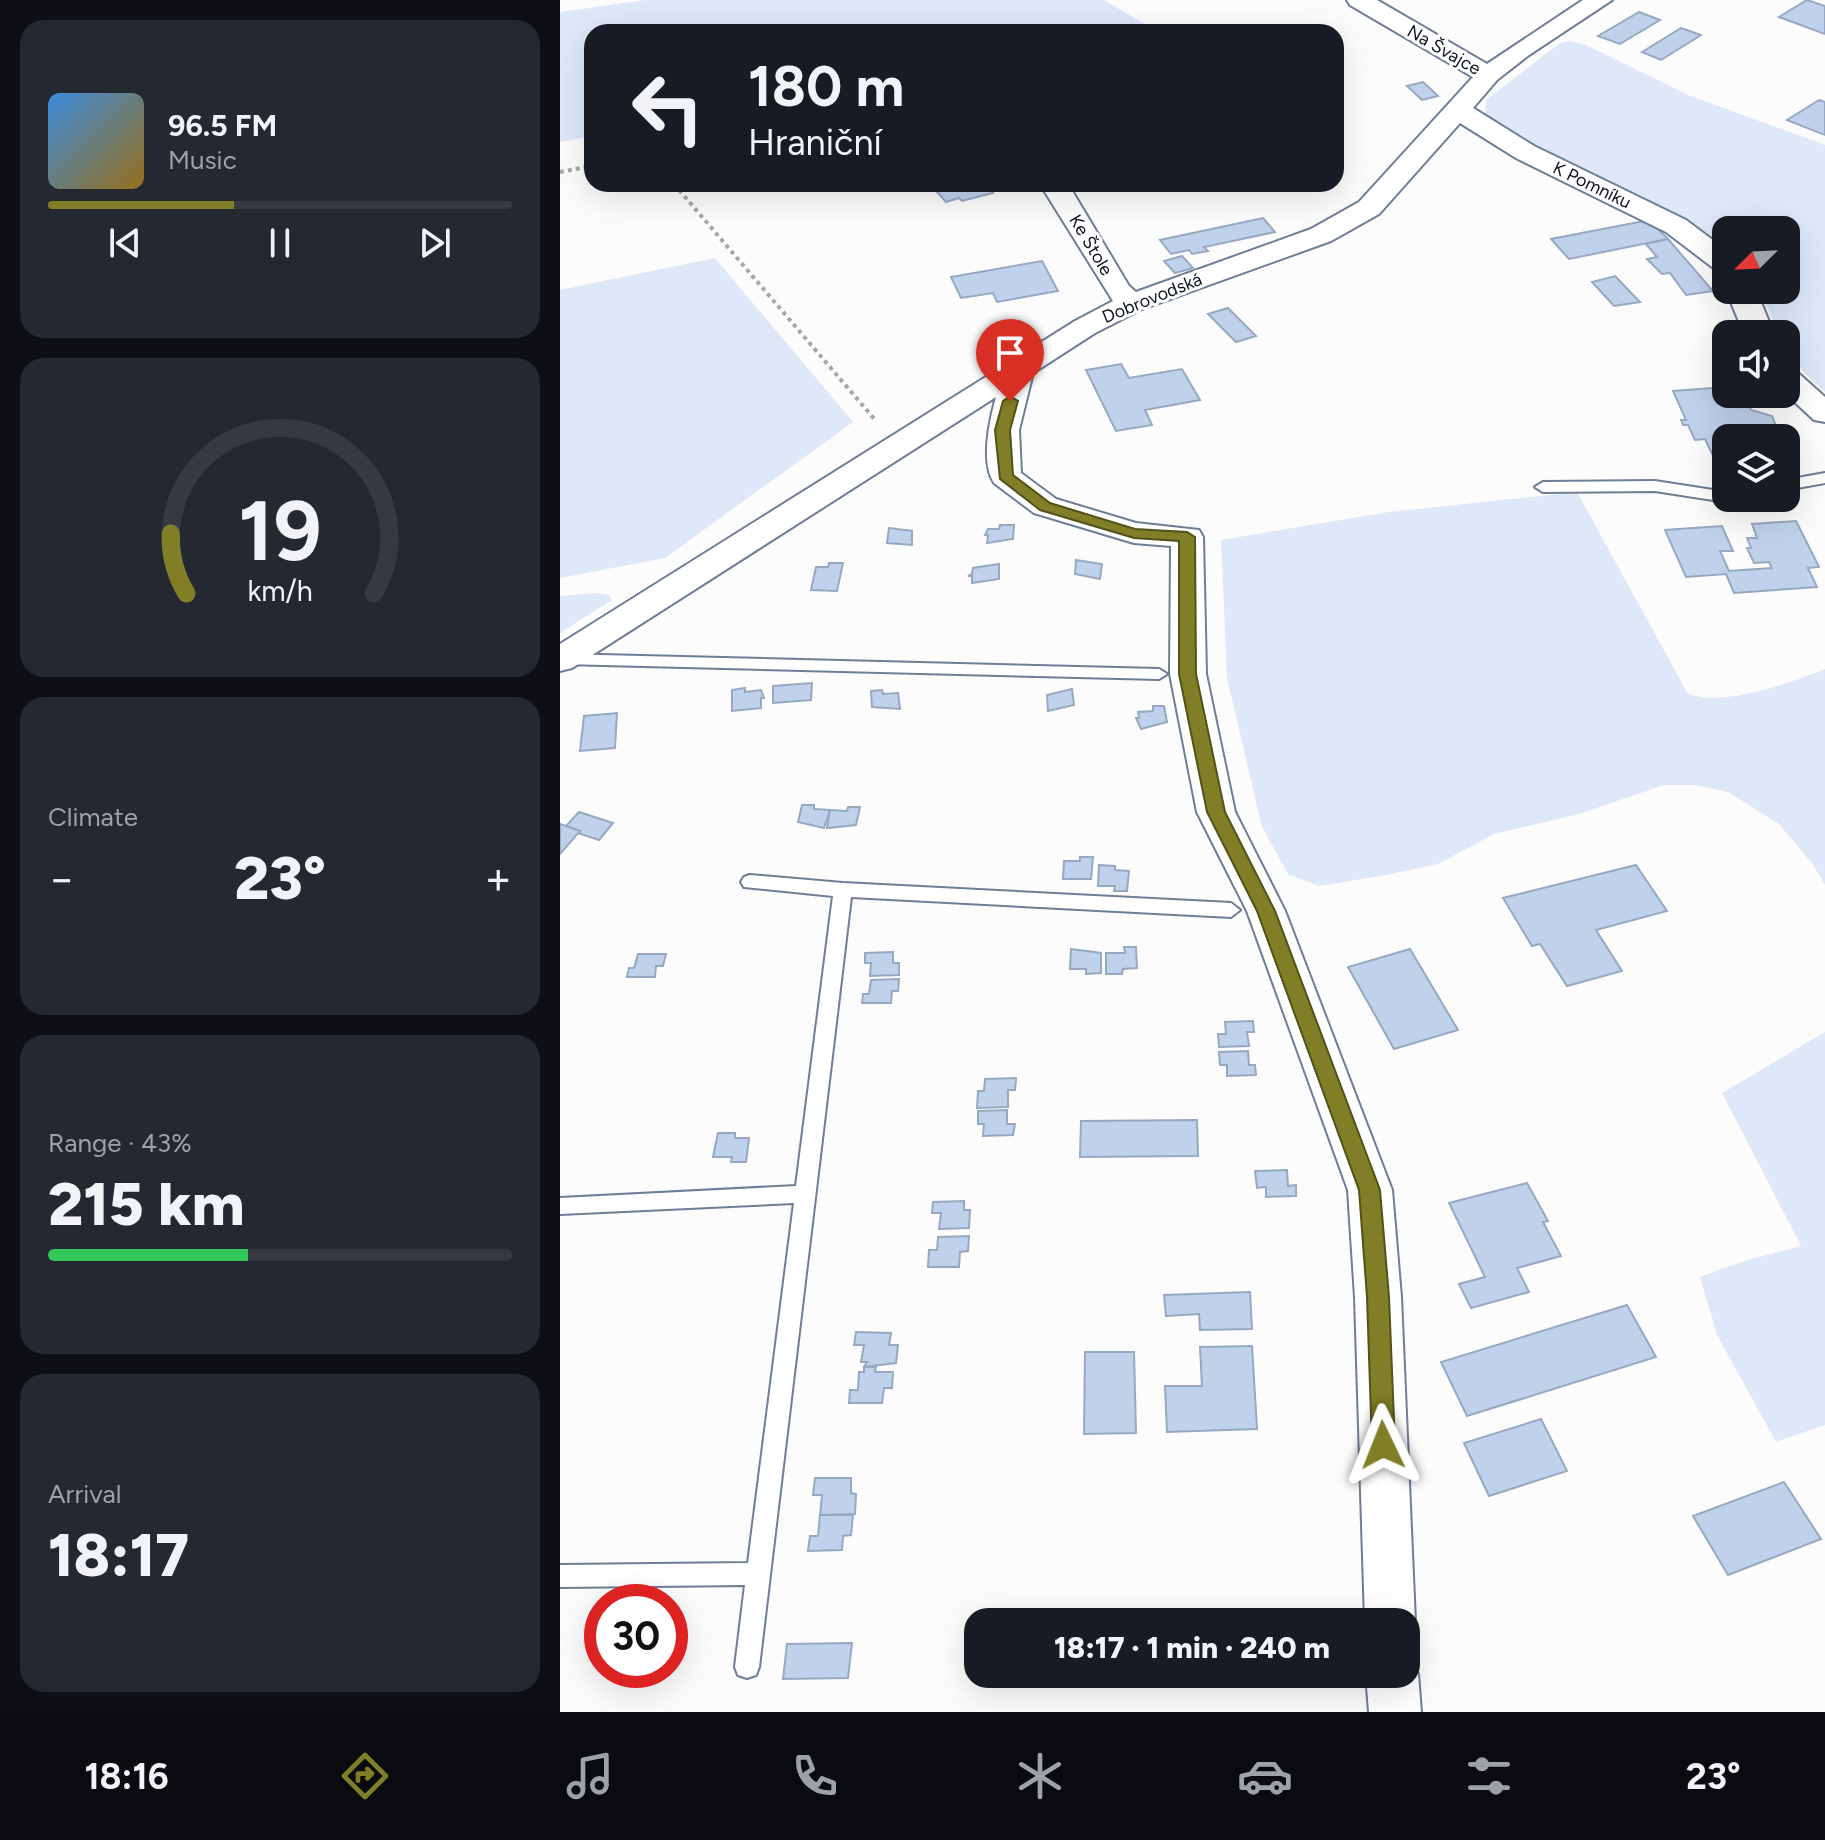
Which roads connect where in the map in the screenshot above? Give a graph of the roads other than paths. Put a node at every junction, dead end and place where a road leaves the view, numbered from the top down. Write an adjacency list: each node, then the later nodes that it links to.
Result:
1 (1359, 0): 3 (street, Na Švajce)
2 (1600, 0): 3 (street, Dobrovodská)
3 (1488, 75): 4 (street, Dobrovodská)
4 (1456, 109): 6 (street, K Pomníku); 7 (street, Dobrovodská)
5 (1059, 192): 7 (street, Ke Štole)
6 (1712, 253)
7 (1132, 303): 8 (street, Dobrovodská)
8 (1018, 372): 15 (street, Dobrovodská); 24 (street)
9 (1800, 391): 10 (street)
10 (1825, 413)
11 (1825, 478): 12 (lane)
12 (1800, 482)
13 (1543, 487): 14 (lane)
14 (1712, 495)
15 (561, 660): 16 (lane)
16 (1159, 674)
17 (750, 882): 18 (lane)
18 (843, 890): 19 (lane); 20 (lane)
19 (1231, 910)
20 (805, 1194): 21 (lane); 22 (lane)
21 (560, 1206)
22 (759, 1574): 23 (lane); 25 (lane)
23 (560, 1576)
24 (1389, 1608)
25 (747, 1667)
26 (1393, 1688): 27 (street)
27 (1395, 1712)

